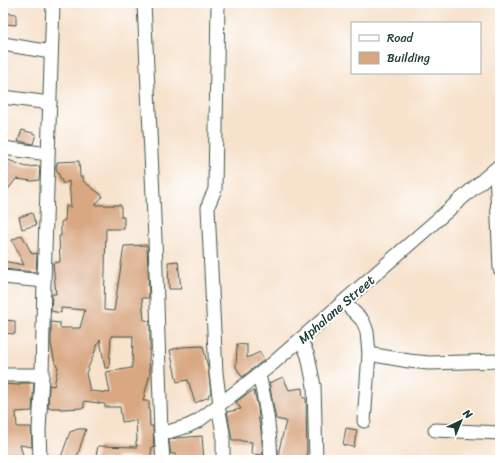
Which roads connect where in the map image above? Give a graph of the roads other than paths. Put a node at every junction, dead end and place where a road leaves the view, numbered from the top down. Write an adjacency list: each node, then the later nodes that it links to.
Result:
1 (52, 3): 5 (street)
2 (144, 3): 25 (street)
3 (218, 3): 21 (street)
4 (3, 44): 5 (street)
5 (51, 52): 7 (street)
6 (3, 97): 7 (street)
7 (50, 104): 9 (street)
8 (3, 148): 9 (street)
9 (48, 154): 13 (street)
10 (498, 167): 11 (street); 14 (street, Mphalane Street)
11 (500, 269)
12 (3, 277): 13 (street)
13 (44, 281): 19 (street)
14 (344, 302): 15 (street, Mphalane Street); 16 (street)
15 (301, 340): 20 (street, Mphalane Street); 30 (street)
16 (369, 354): 17 (street); 22 (street)
17 (500, 360)
18 (3, 375): 19 (street)
19 (42, 375): 26 (street)
20 (259, 375): 21 (street, Mphalane Street); 29 (street)
21 (219, 405): 25 (street, Mphalane Street); 28 (street)
22 (364, 421)
23 (435, 430): 24 (street)
24 (500, 433)
25 (161, 434): 27 (street)
26 (40, 460)
27 (163, 460)
28 (224, 460)
29 (271, 460)
30 (316, 460)

